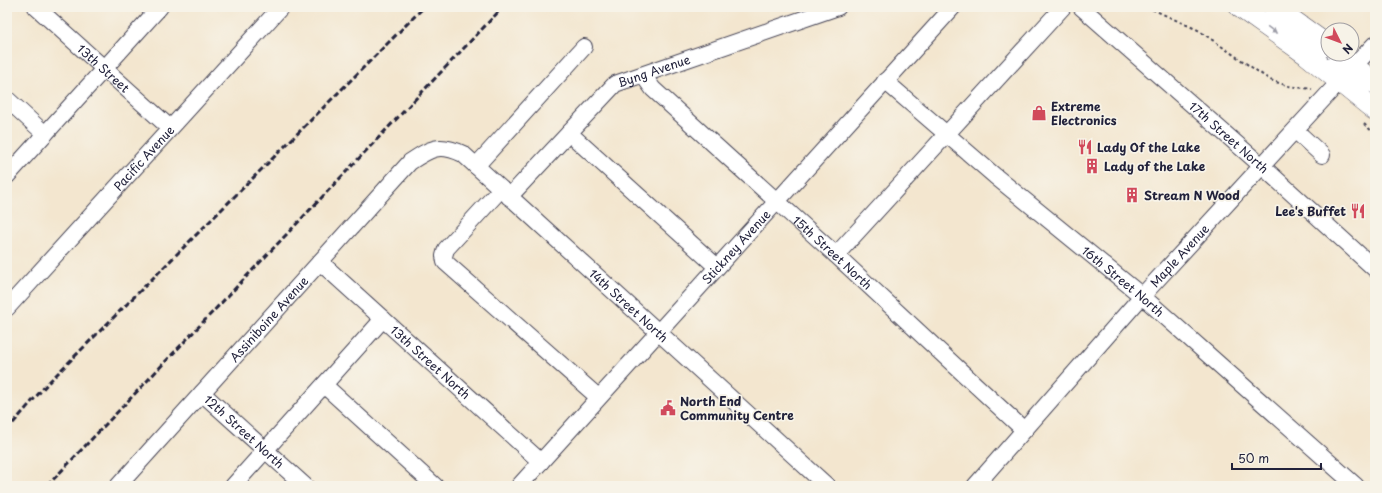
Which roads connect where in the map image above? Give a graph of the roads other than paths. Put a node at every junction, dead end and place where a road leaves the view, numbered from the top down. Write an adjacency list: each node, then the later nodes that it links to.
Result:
1 (36, 7): 14 (street, 13th Street)
2 (160, 7): 14 (street)
3 (281, 7): 21 (street, Pacific Avenue)
4 (838, 7): 16 (street, Byng Avenue)
5 (953, 7): 17 (street, Stickney Avenue)
6 (1063, 7): 25 (street)
7 (1081, 7): 29 (street, 17th Street North)
8 (1240, 7): 15 (main road, one-way to 15)
9 (1274, 7): 10 (main road)
10 (1320, 40)
11 (1375, 44): 15 (street, Maple Avenue)
12 (584, 47): 28 (street)
13 (1342, 62): 15 (main road)
14 (104, 68): 21 (street, 13th Street); 24 (street)
15 (1347, 74): 18 (main road); 20 (main road); 22 (street, Maple Avenue)
16 (643, 75): 23 (street, Byng Avenue); 32 (street, 15th Street North)
17 (885, 81): 25 (street, 16th Street North); 32 (street, Stickney Avenue)
18 (1375, 83)
19 (7, 99): 24 (street)
20 (1375, 110)
21 (170, 128): 38 (street, Pacific Avenue)
22 (1296, 131): 27 (street); 29 (street, Maple Avenue)
23 (569, 133): 31 (street, Byng Avenue); 35 (street)
24 (45, 134): 30 (street)
25 (947, 134): 33 (street); 37 (street, 16th Street North)
26 (422, 154): 28 (street, 14th Street North); 34 (street, Assiniboine Avenue)
27 (1322, 155)
28 (476, 166): 31 (street, 14th Street North)
29 (1263, 167): 36 (street, 17th Street North); 37 (street, Maple Avenue)
30 (7, 176)
31 (505, 193): 40 (street, 14th Street North); 43 (street, Byng Avenue)
32 (776, 202): 33 (street, 15th Street North); 35 (street, Stickney Avenue)
33 (836, 255): 44 (street, 15th Street North)
34 (320, 262): 39 (street, 13th Street North); 42 (street, Assiniboine Avenue)
35 (717, 267): 40 (street, Stickney Avenue)
36 (1375, 269)
37 (1142, 296): 44 (street, Maple Avenue); 54 (street, 16th Street North)
38 (7, 308)
39 (384, 319): 41 (street); 46 (street, 13th Street North)
40 (659, 331): 43 (street, Stickney Avenue); 52 (street, 14th Street North)
41 (324, 385): 45 (street); 50 (street)
42 (202, 393): 45 (street, 12th Street North); 47 (street, Assiniboine Avenue)
43 (598, 397): 46 (street, Stickney Avenue)
44 (1024, 430): 53 (street, Maple Avenue)
45 (265, 450): 48 (street); 49 (street, 12th Street North)
46 (541, 462): 51 (street, Stickney Avenue)
47 (118, 486)
48 (233, 486)
49 (305, 486)
50 (435, 486)
51 (519, 486)
52 (827, 486)
53 (975, 486)
54 (1356, 486)

